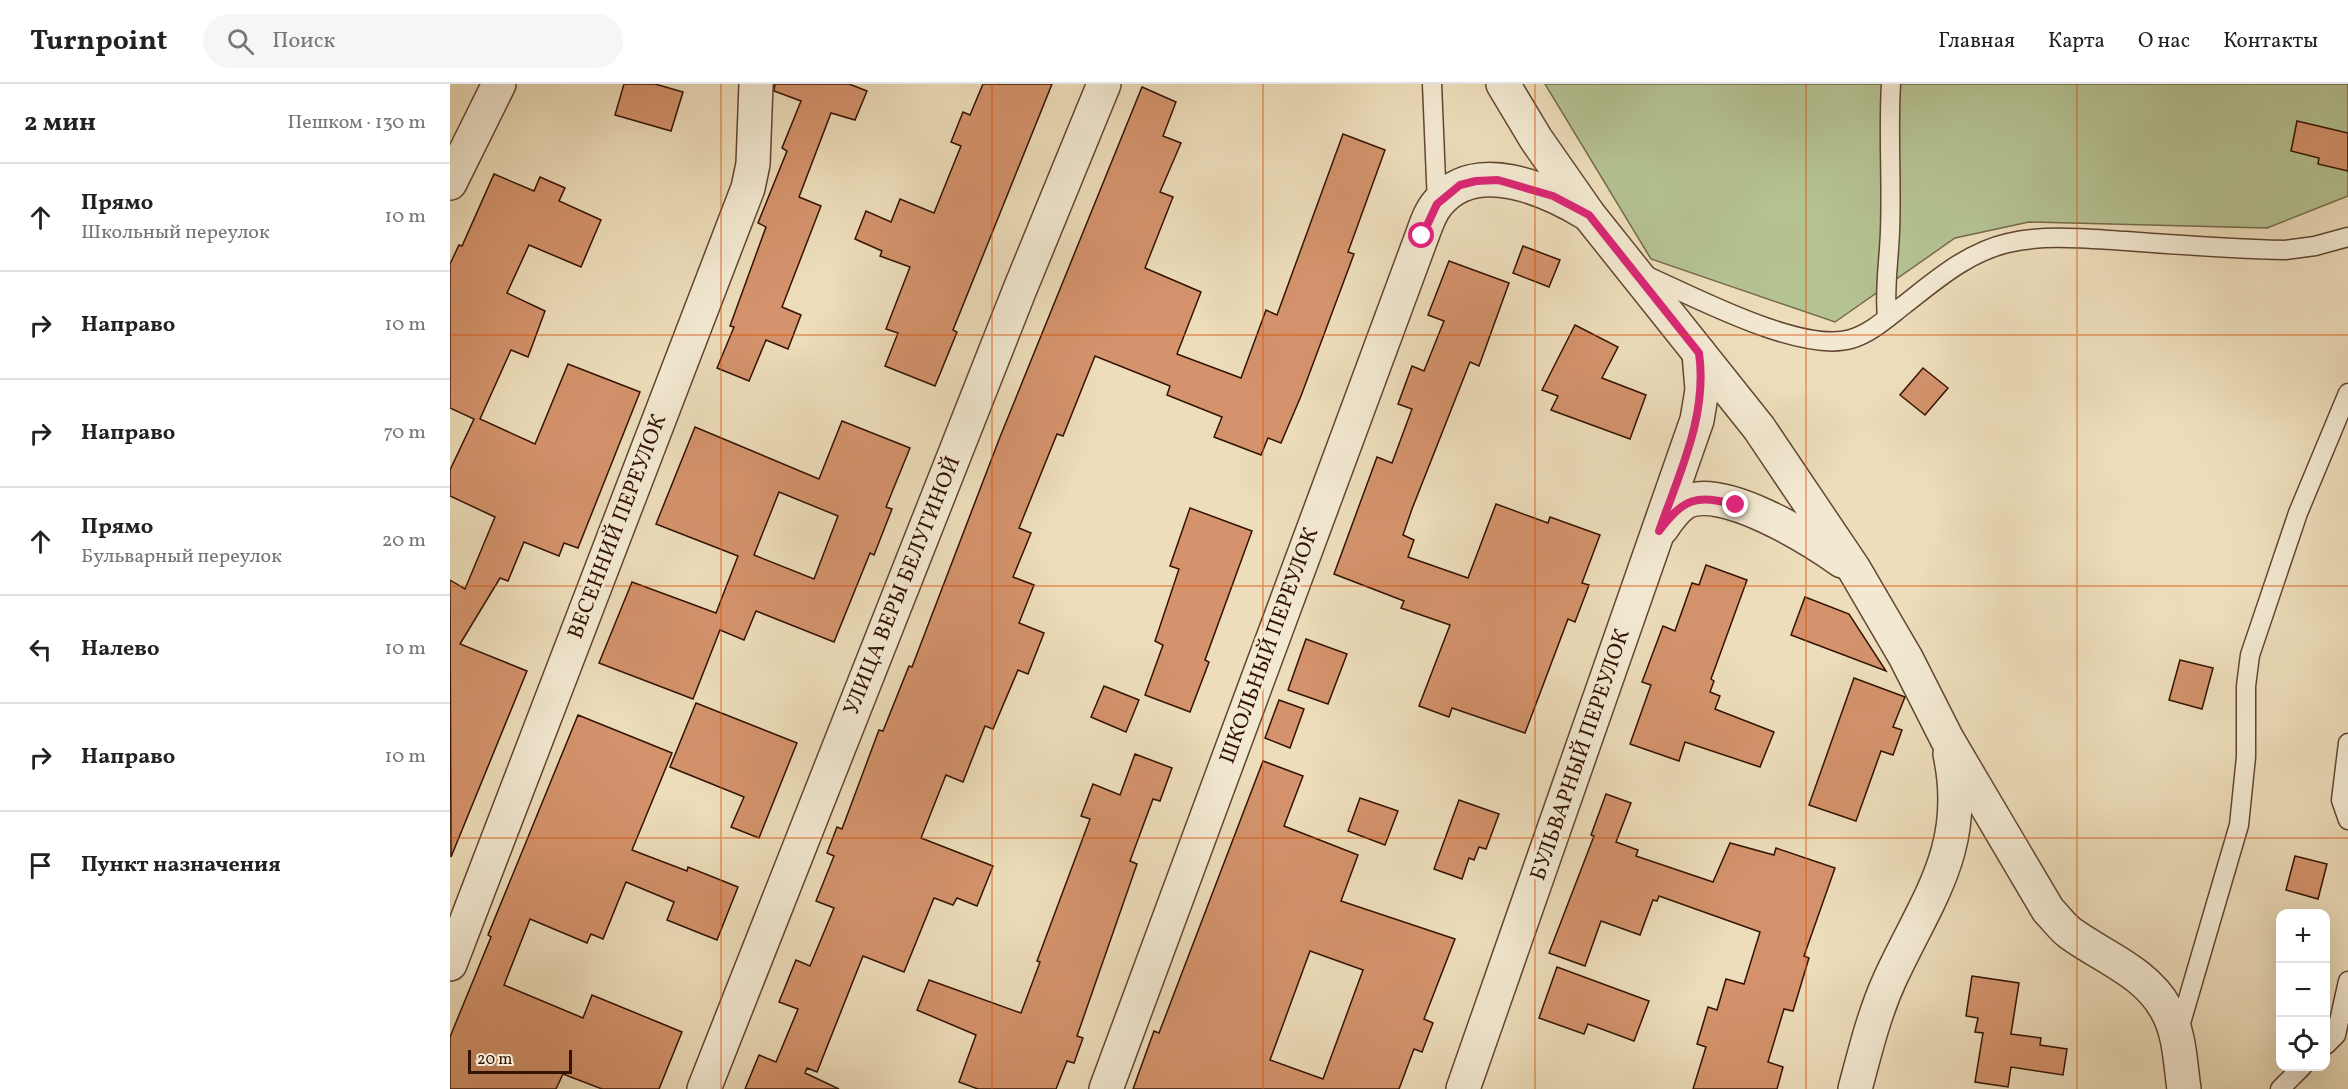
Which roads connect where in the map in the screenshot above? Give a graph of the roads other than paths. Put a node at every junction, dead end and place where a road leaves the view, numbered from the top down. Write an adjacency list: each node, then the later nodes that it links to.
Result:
1 (499, 84): 7 (street)
2 (1104, 84): 25 (street, УЛИЦА ВЕРЫ БЕЛУГИНОЙ)
3 (1432, 84): 8 (lane)
4 (1503, 84): 9 (street)
5 (1891, 84): 12 (lane)
6 (750, 92): 20 (street, ВЕСЕННИЙ ПЕРЕУЛОК)
7 (450, 183)
8 (1437, 204): 9 (street); 26 (street, ШКОЛЬНЫЙ ПЕРЕУЛОК)
9 (1589, 215): 11 (street)
10 (2348, 237): 12 (lane)
11 (1632, 270): 12 (lane); 13 (street)
12 (1887, 318)
13 (1699, 353): 15 (street, БУЛЬВАРНЫЙ ПЕРЕУЛОК); 16 (street)
14 (2348, 393): 22 (lane)
15 (1659, 531): 16 (street); 27 (street, БУЛЬВАРНЫЙ ПЕРЕУЛОК)
16 (1854, 569): 17 (street)
17 (1947, 739): 22 (street); 28 (street)
18 (2348, 743): 19 (lane)
19 (2348, 820)
20 (450, 964)
21 (2348, 981): 23 (lane)
22 (2177, 1036): 29 (street)
23 (2336, 1039)
24 (2298, 1071): 30 (lane)
25 (704, 1089)
26 (1106, 1089)
27 (1463, 1089)
28 (1855, 1089)
29 (2184, 1089)
30 (2280, 1089)

